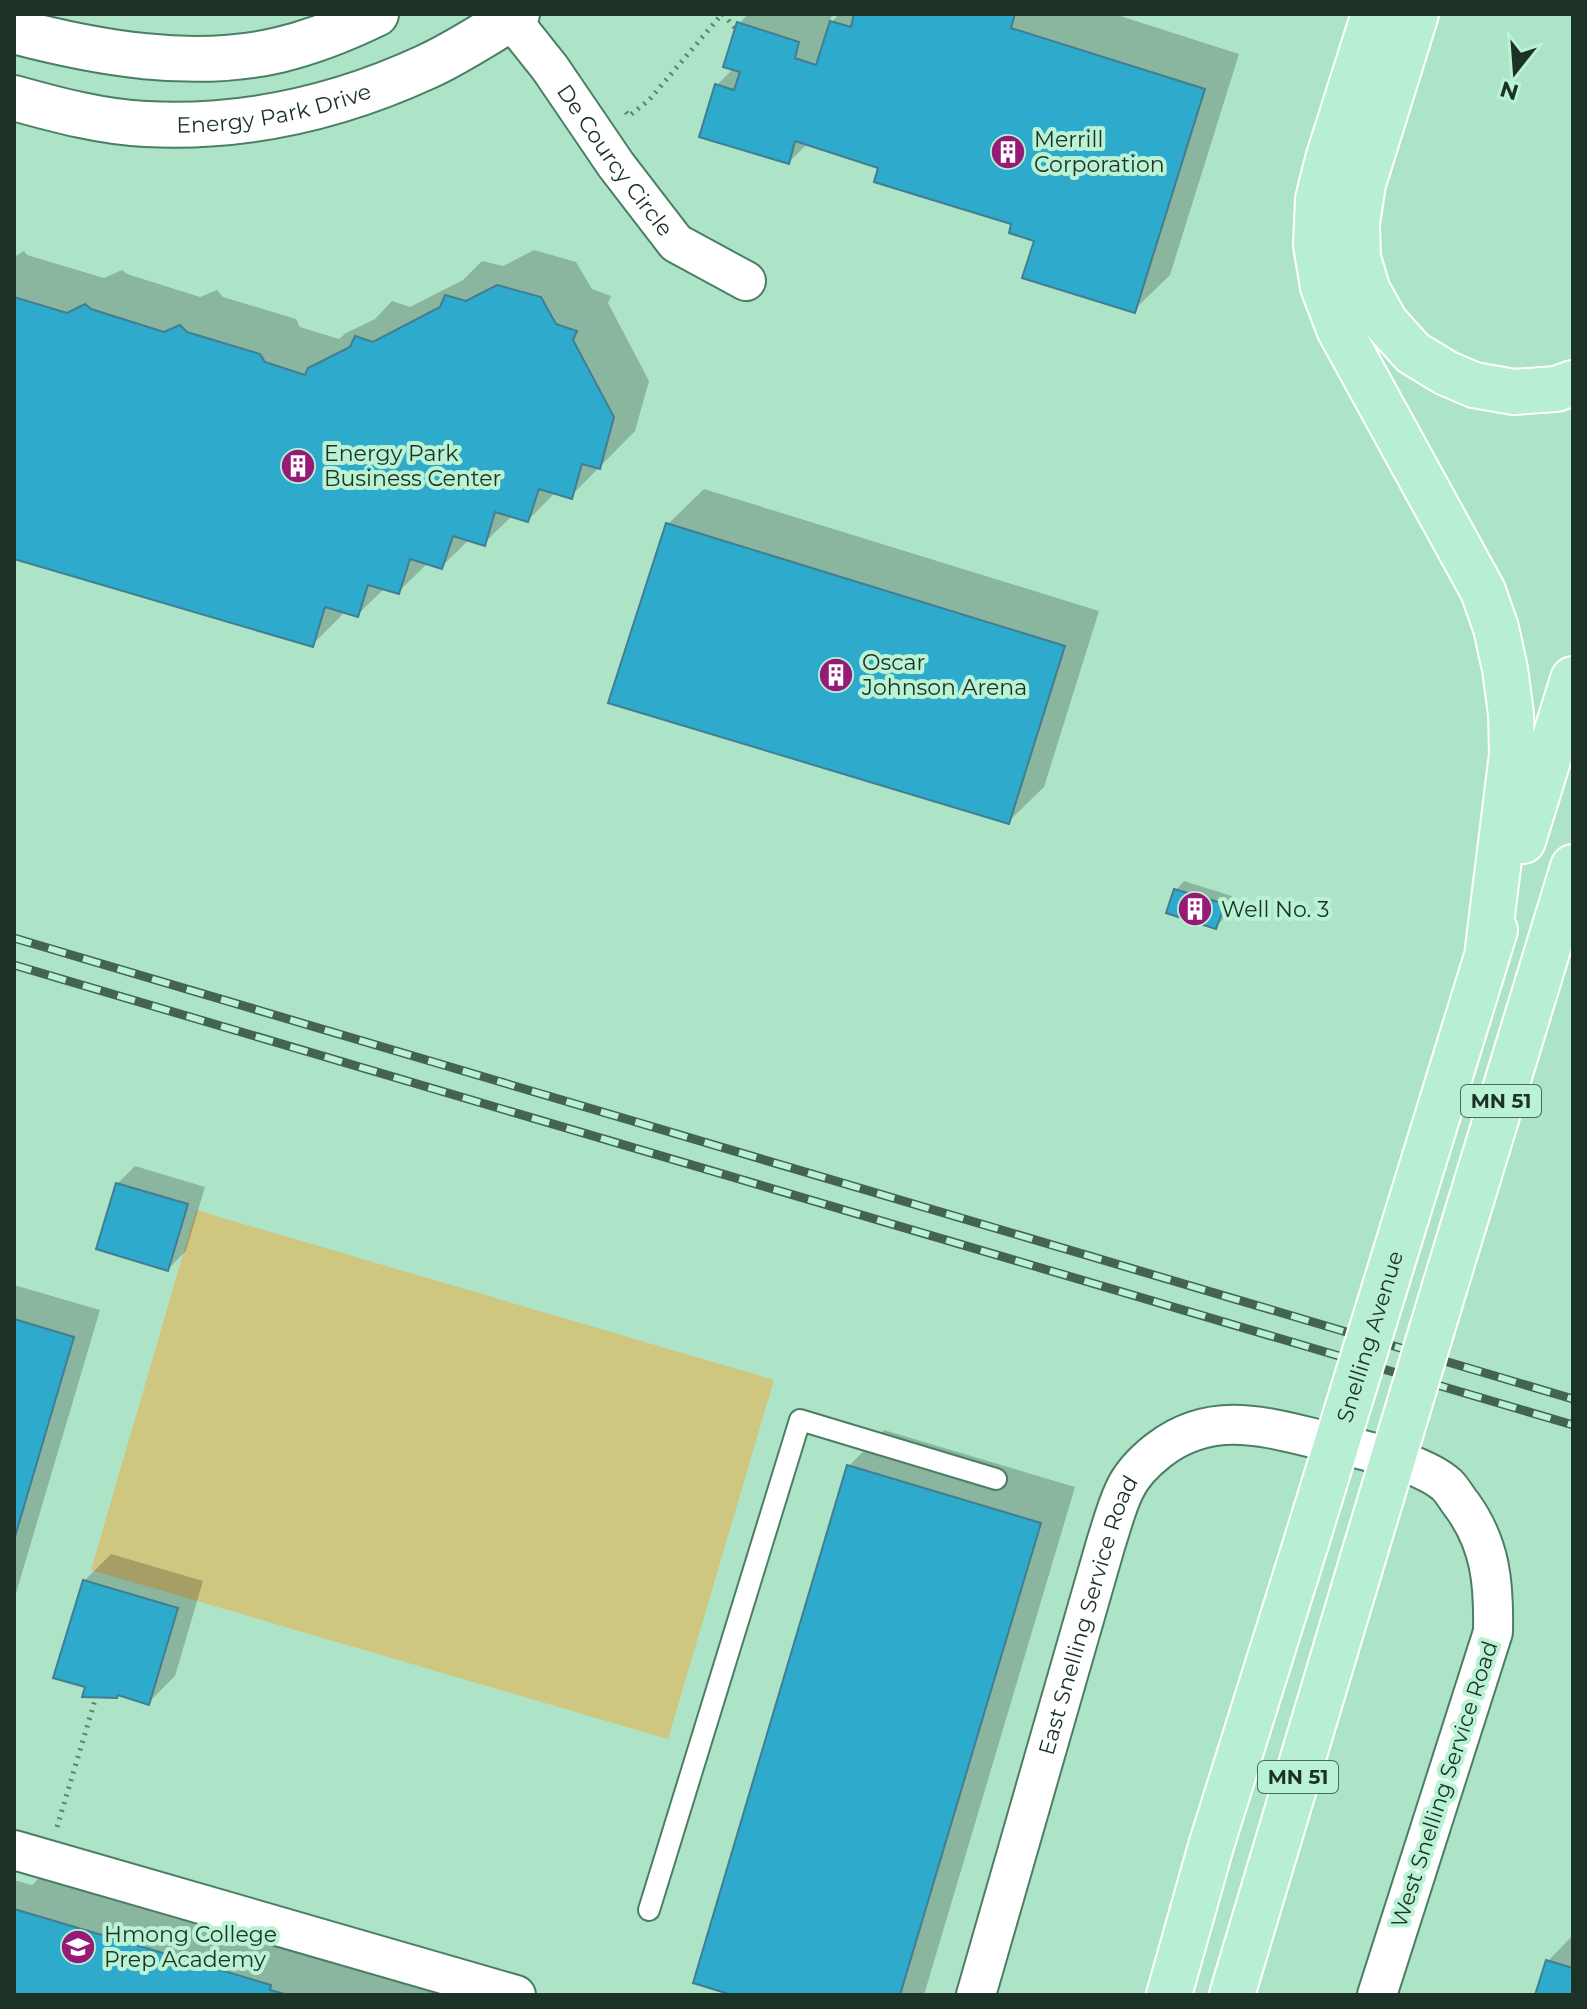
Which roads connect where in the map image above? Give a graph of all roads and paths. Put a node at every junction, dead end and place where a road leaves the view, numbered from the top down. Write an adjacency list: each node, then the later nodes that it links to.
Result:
1 (376, 14): 7 (street)
2 (723, 14): 6 (path); 9 (path)
3 (1374, 14): 15 (main road)
4 (1416, 14): 11 (main road)
5 (512, 16): 8 (street, Energy Park Drive); 10 (street, De Courcy Circle)
6 (735, 28)
7 (14, 31)
8 (14, 98)
9 (622, 105)
10 (746, 281)
11 (1573, 383)
12 (1573, 679): 15 (main road, Snelling Avenue / MN 51)
13 (1573, 867): 16 (main road, MN 51)
14 (1573, 925): 16 (main road)
15 (1487, 956): 21 (main road, Snelling Avenue / MN 51, bridge)
16 (1544, 957): 28 (main road, MN 51, bridge)
17 (1360, 1449): 25 (street, East Snelling Service Road); 29 (street, West Snelling Service Road)
18 (996, 1479): 23 (lane)
19 (96, 1697): 20 (path)
20 (62, 1810)
21 (1211, 1846): 26 (main road); 27 (main road, Snelling Avenue / MN 51)
22 (14, 1850): 24 (street)
23 (649, 1910)
24 (516, 1995)
25 (976, 1995)
26 (1142, 1995)
27 (1169, 1995)
28 (1232, 1995)
29 (1377, 1995)

